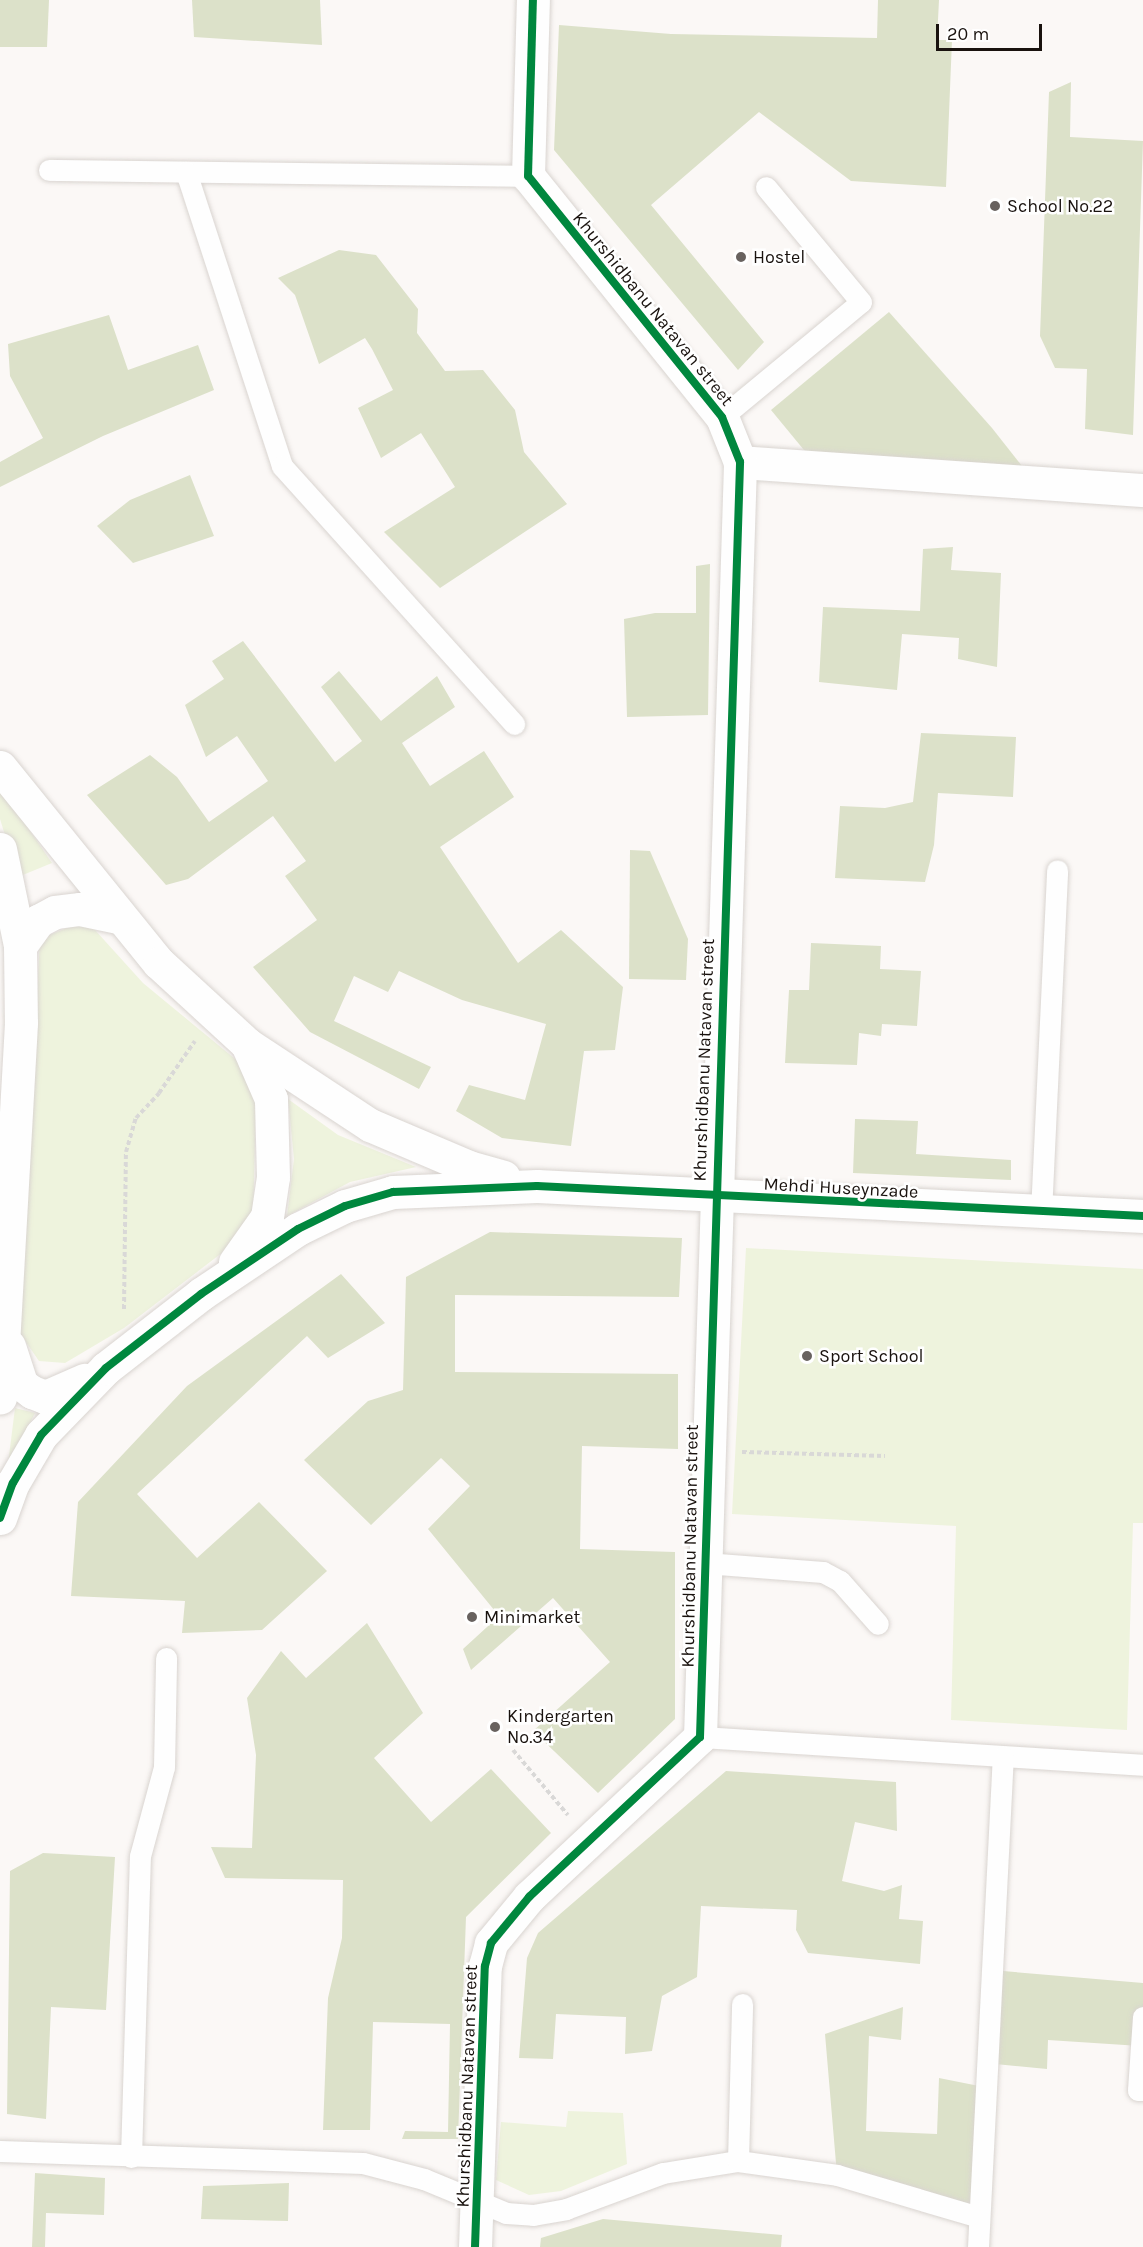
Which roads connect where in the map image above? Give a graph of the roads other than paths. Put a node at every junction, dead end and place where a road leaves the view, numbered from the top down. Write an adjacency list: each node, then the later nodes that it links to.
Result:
1 (533, 0): 4 (street)
2 (48, 170): 3 (lane)
3 (186, 172): 4 (lane); 9 (lane)
4 (528, 176): 6 (street, Khurshidbanu Natavan street)
5 (766, 187): 6 (lane)
6 (722, 417): 7 (street, Khurshidbanu Natavan street)
7 (740, 462): 8 (street); 17 (street, Khurshidbanu Natavan street)
8 (1143, 490)
9 (514, 724)
10 (0, 767): 13 (street)
11 (0, 849): 14 (street)
12 (1057, 870): 18 (lane)
13 (118, 917): 14 (street); 15 (street)
14 (20, 946): 21 (street)
15 (247, 1044): 16 (street); 20 (street)
16 (537, 1186): 17 (street, Mehdi Huseynzade); 20 (street)
17 (714, 1197): 18 (street, Mehdi Huseynzade); 25 (street, Khurshidbanu Natavan street)
18 (1041, 1213): 19 (street, Mehdi Huseynzade)
19 (1143, 1216)
20 (201, 1294): 22 (street)
21 (4, 1321): 22 (street); 23 (street)
22 (106, 1368): 24 (street)
23 (0, 1397)
24 (0, 1518)
25 (705, 1563): 26 (lane); 28 (street, Khurshidbanu Natavan street)
26 (878, 1624)
27 (166, 1658): 35 (lane)
28 (700, 1737): 29 (lane); 37 (street, Khurshidbanu Natavan street)
29 (1003, 1757): 30 (lane); 38 (lane)
30 (1143, 1765)
31 (742, 2004): 36 (lane)
32 (1143, 2017): 33 (lane)
33 (1143, 2090)
34 (0, 2151): 35 (lane)
35 (131, 2157): 37 (lane)
36 (738, 2161): 37 (lane); 38 (lane)
37 (477, 2203): 39 (street, Khurshidbanu Natavan street)
38 (979, 2217): 40 (lane)
39 (475, 2247)
40 (978, 2247)

